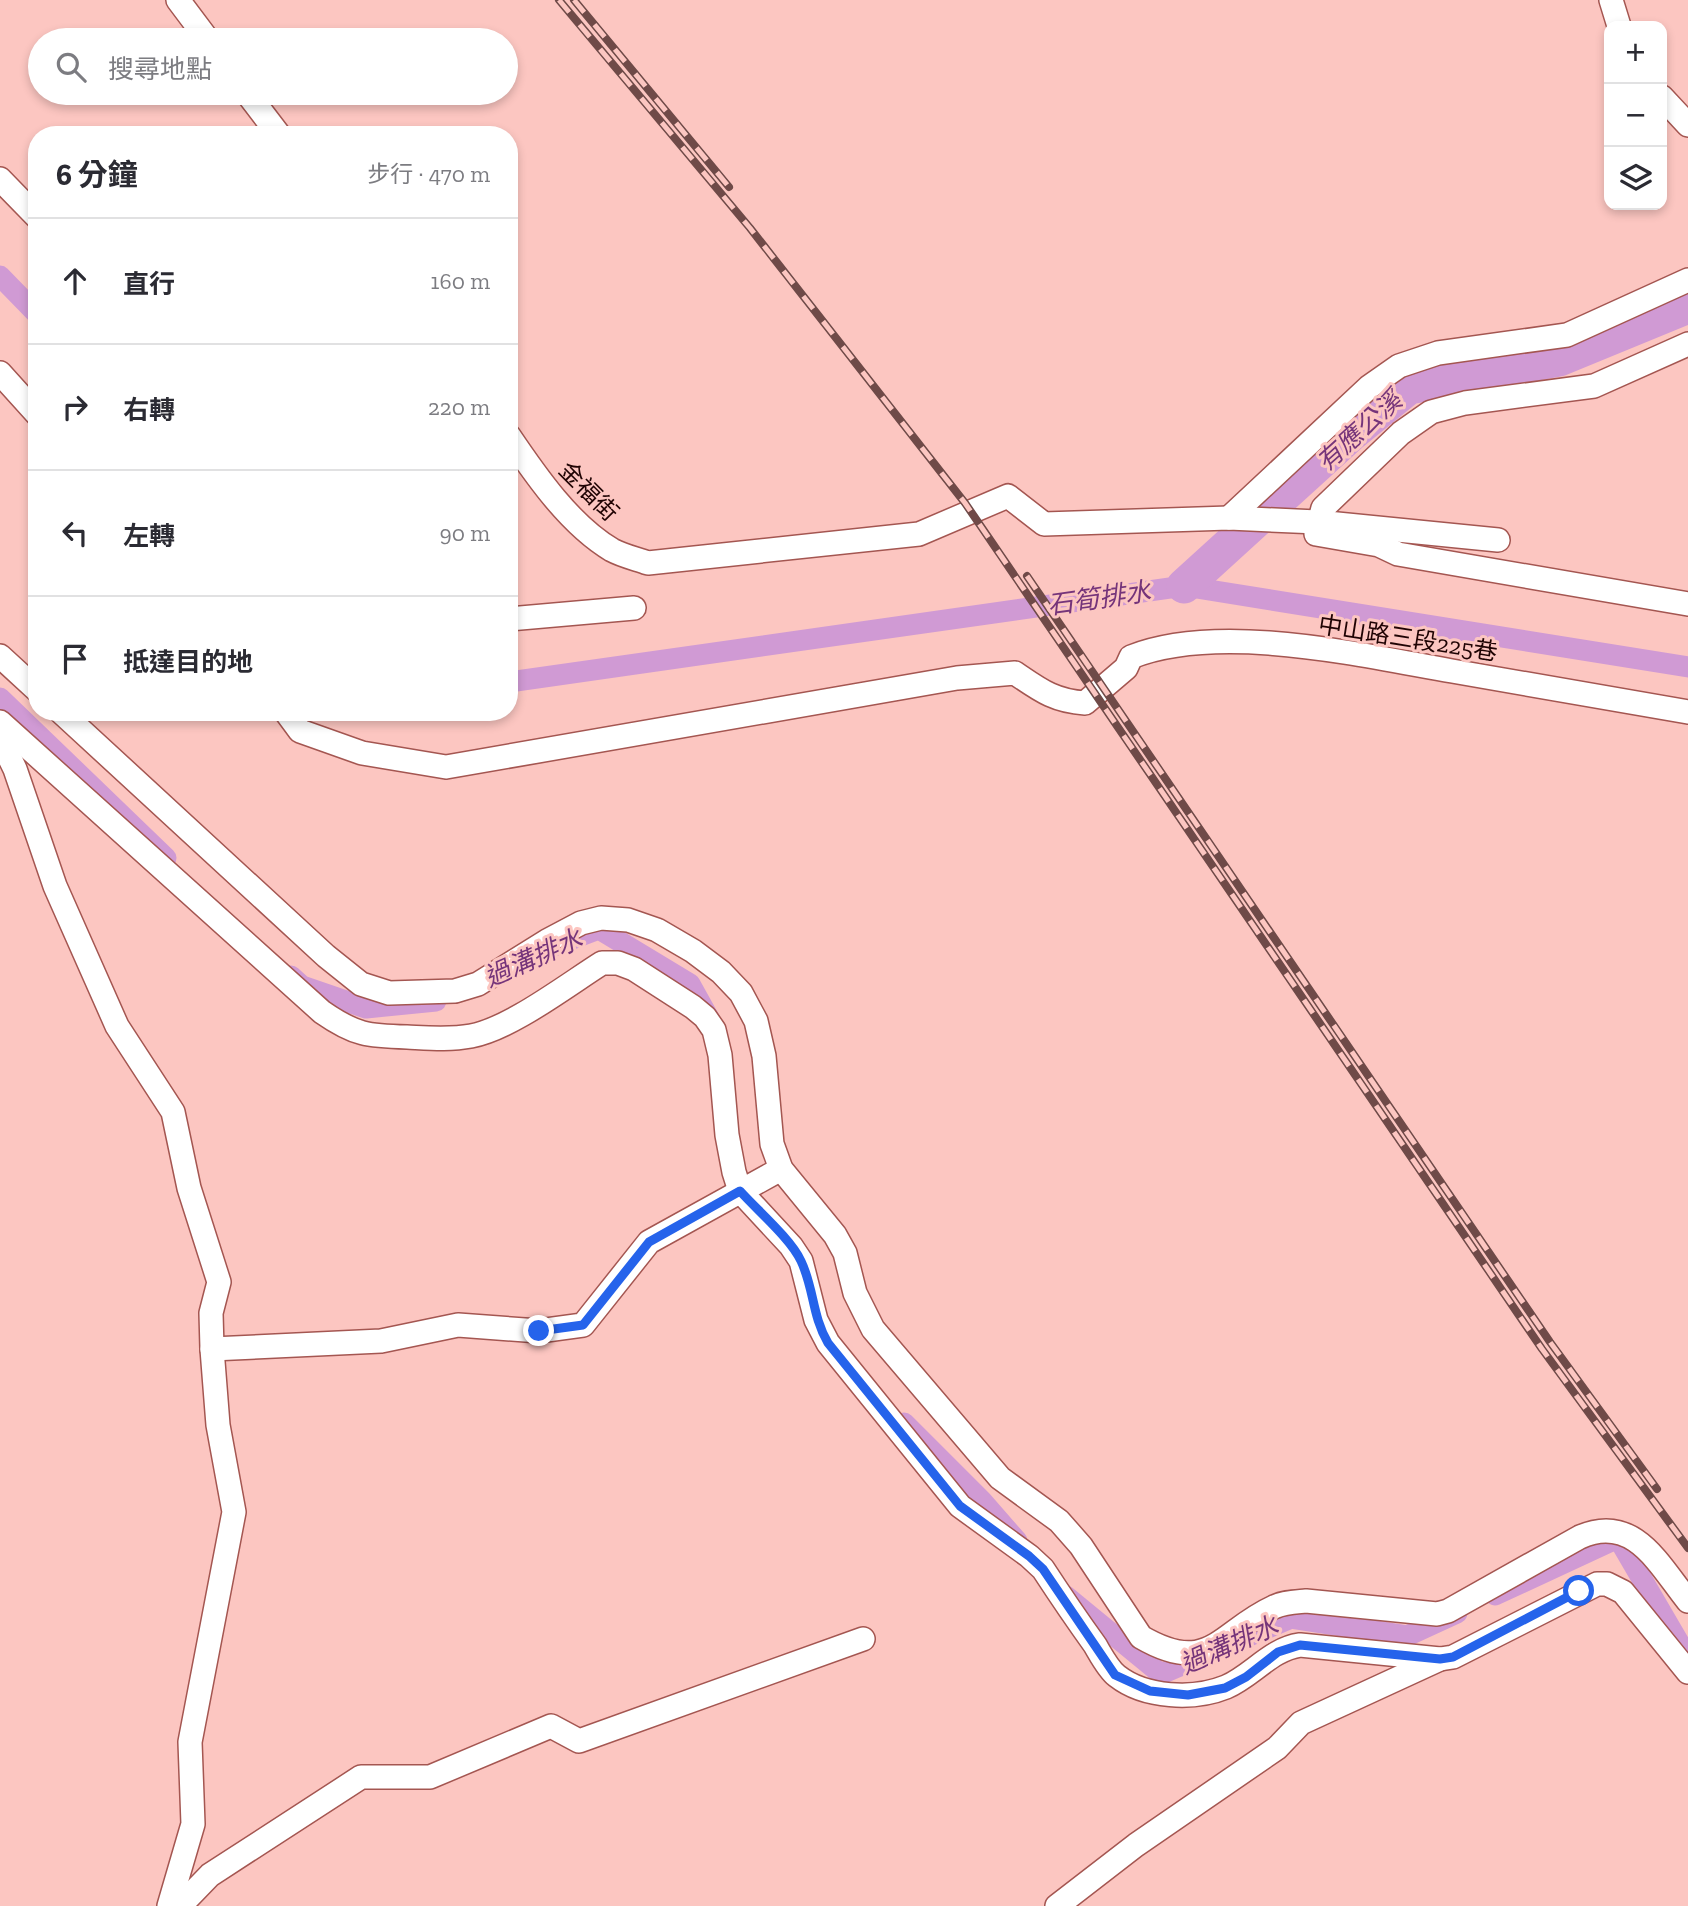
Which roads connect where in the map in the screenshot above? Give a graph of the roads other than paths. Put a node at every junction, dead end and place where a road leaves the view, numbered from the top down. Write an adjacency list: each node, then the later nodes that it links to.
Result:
1 (178, 0): 4 (street)
2 (1611, 0): 3 (street)
3 (1617, 21)
4 (199, 28)
5 (1667, 102): 7 (street)
6 (256, 105): 8 (street)
7 (1688, 125)
8 (272, 126)
9 (0, 179): 10 (street)
10 (28, 208)
11 (1688, 280): 16 (street)
12 (1688, 344): 17 (street)
13 (0, 373): 14 (street)
14 (28, 404)
15 (518, 449): 16 (street, 金福街)
16 (1229, 518): 17 (street)
17 (1317, 522): 18 (street); 19 (street)
18 (1498, 540)
19 (1688, 604)
20 (634, 608): 21 (street)
21 (518, 618)
22 (0, 656): 23 (street)
23 (28, 682)
24 (1688, 712): 26 (street, 中山路三段225巷)
25 (71, 721): 29 (street)
26 (293, 721)
27 (0, 722): 30 (street)
28 (0, 738): 31 (street)
29 (781, 1169): 30 (street); 32 (street)
30 (740, 1191): 31 (street); 34 (street)
31 (212, 1349): 36 (street)
32 (1688, 1601)
33 (863, 1639): 37 (street)
34 (1440, 1659): 35 (street); 38 (street)
35 (1688, 1672)
36 (169, 1906)
37 (180, 1906)
38 (1057, 1906)

